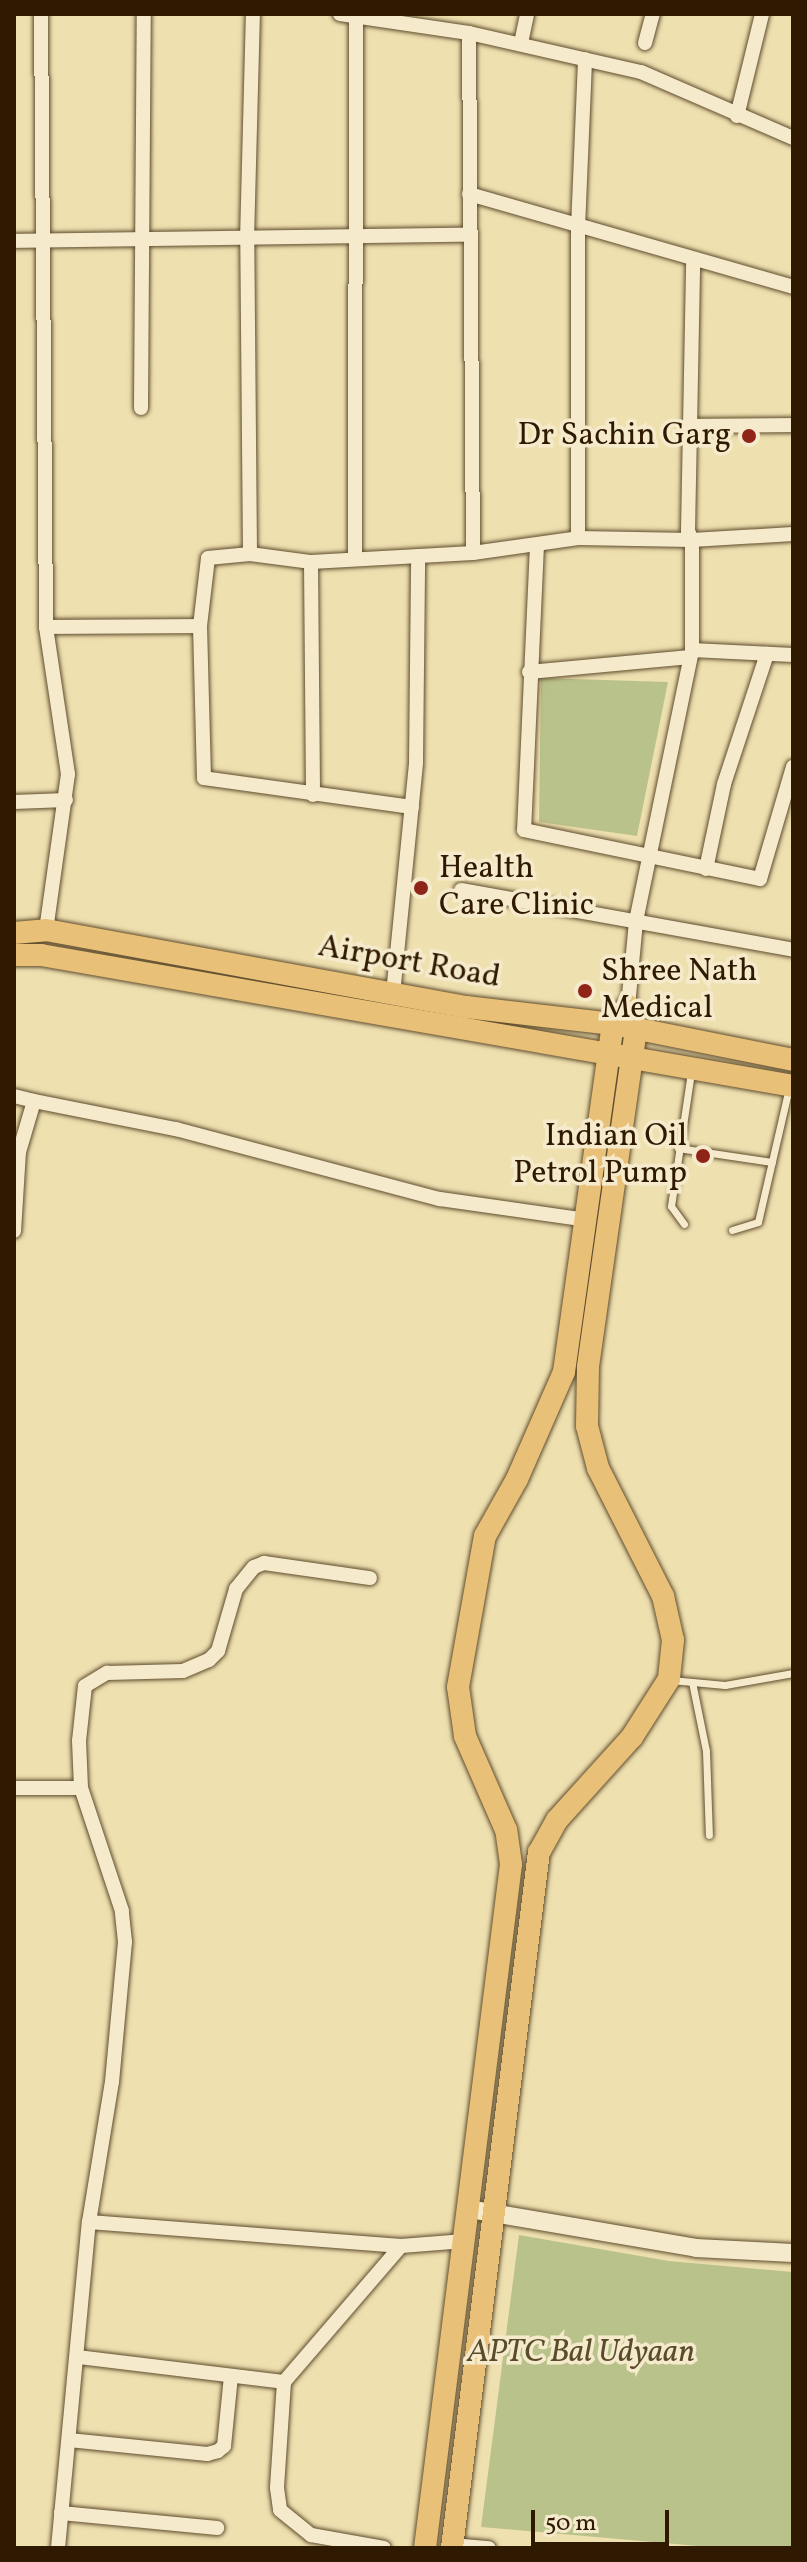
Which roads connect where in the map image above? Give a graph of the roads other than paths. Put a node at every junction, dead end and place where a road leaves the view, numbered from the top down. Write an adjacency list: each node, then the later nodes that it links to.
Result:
1 (41, 14): 22 (street)
2 (144, 14): 19 (street)
3 (253, 14): 20 (street)
4 (340, 14): 8 (street)
5 (527, 14): 10 (street)
6 (653, 14): 11 (street)
7 (762, 14): 13 (street)
8 (356, 16): 9 (street); 17 (street)
9 (469, 33): 10 (street); 15 (street)
10 (521, 43): 12 (street)
11 (645, 43)
12 (585, 59): 13 (street); 16 (street)
13 (737, 116): 14 (street)
14 (793, 138)
15 (469, 194): 16 (street); 18 (street)
16 (578, 228): 23 (street); 29 (street)
17 (358, 233): 18 (street); 20 (street); 34 (street)
18 (469, 235): 32 (street)
19 (142, 240): 20 (street); 22 (street); 25 (street)
20 (247, 240): 33 (street)
21 (14, 241): 22 (street)
22 (41, 243): 38 (street)
23 (693, 261): 24 (street); 27 (street)
24 (793, 287)
25 (141, 408)
26 (793, 425): 27 (street)
27 (688, 426): 30 (street)
28 (793, 534): 30 (street)
29 (578, 538): 30 (street); 31 (street)
30 (692, 540): 39 (street)
31 (537, 545): 32 (street); 42 (street)
32 (473, 553): 35 (street)
33 (250, 554): 36 (street); 37 (street)
34 (355, 556): 35 (street); 36 (street)
35 (418, 556): 47 (street)
36 (311, 562): 44 (street)
37 (200, 626): 38 (street); 44 (street)
38 (46, 627): 45 (street)
39 (691, 654): 40 (street); 42 (street); 48 (street)
40 (767, 654): 41 (street); 49 (street)
41 (793, 655)
42 (529, 672): 48 (street)
43 (793, 767): 49 (street)
44 (313, 795): 47 (street)
45 (66, 800): 46 (street); 52 (street)
46 (14, 802)
47 (412, 807): 56 (street)
48 (649, 860): 49 (street); 51 (street)
49 (706, 869)
50 (461, 890): 51 (street)
51 (636, 921): 54 (street); 57 (street)
52 (46, 930): 53 (main road, Airport Road); 56 (main road, Airport Road)
53 (14, 933)
54 (793, 950)
55 (14, 955): 60 (main road, Airport Road)
56 (393, 994): 58 (main road, Airport Road)
57 (628, 1006): 58 (main road); 59 (main road)
58 (613, 1024): 59 (main road, Airport Road); 60 (main road)
59 (636, 1029): 61 (main road); 62 (main road, Airport Road)
60 (609, 1056): 61 (main road, Airport Road); 69 (main road)
61 (632, 1060): 63 (main road, Airport Road); 75 (main road)
62 (793, 1060)
63 (691, 1070): 64 (main road, Airport Road); 67 (lane)
64 (792, 1083): 68 (lane)
65 (14, 1096): 66 (street)
66 (34, 1101): 69 (street); 72 (street)
67 (678, 1148): 68 (lane); 70 (lane)
68 (772, 1162): 71 (lane)
69 (587, 1220): 80 (main road)
70 (684, 1224)
71 (732, 1230)
72 (14, 1231)
73 (370, 1578): 78 (street)
74 (793, 1673): 76 (lane)
75 (669, 1679): 76 (lane); 81 (main road)
76 (692, 1682): 79 (lane)
77 (14, 1788): 78 (street)
78 (81, 1788): 82 (street)
79 (709, 1835)
80 (469, 2209): 81 (street); 83 (main road)
81 (494, 2212): 85 (street); 92 (main road)
82 (89, 2222): 84 (street); 86 (street)
83 (465, 2241): 84 (street); 95 (main road)
84 (401, 2246): 88 (street)
85 (793, 2253)
86 (78, 2357): 87 (street); 89 (street)
87 (231, 2376): 88 (street); 89 (street)
88 (284, 2382): 94 (street)
89 (69, 2440): 90 (street)
90 (61, 2513): 91 (street); 93 (street)
91 (217, 2528)
92 (452, 2546): 96 (street)
93 (58, 2548)
94 (384, 2548)
95 (425, 2548)
96 (489, 2548)

